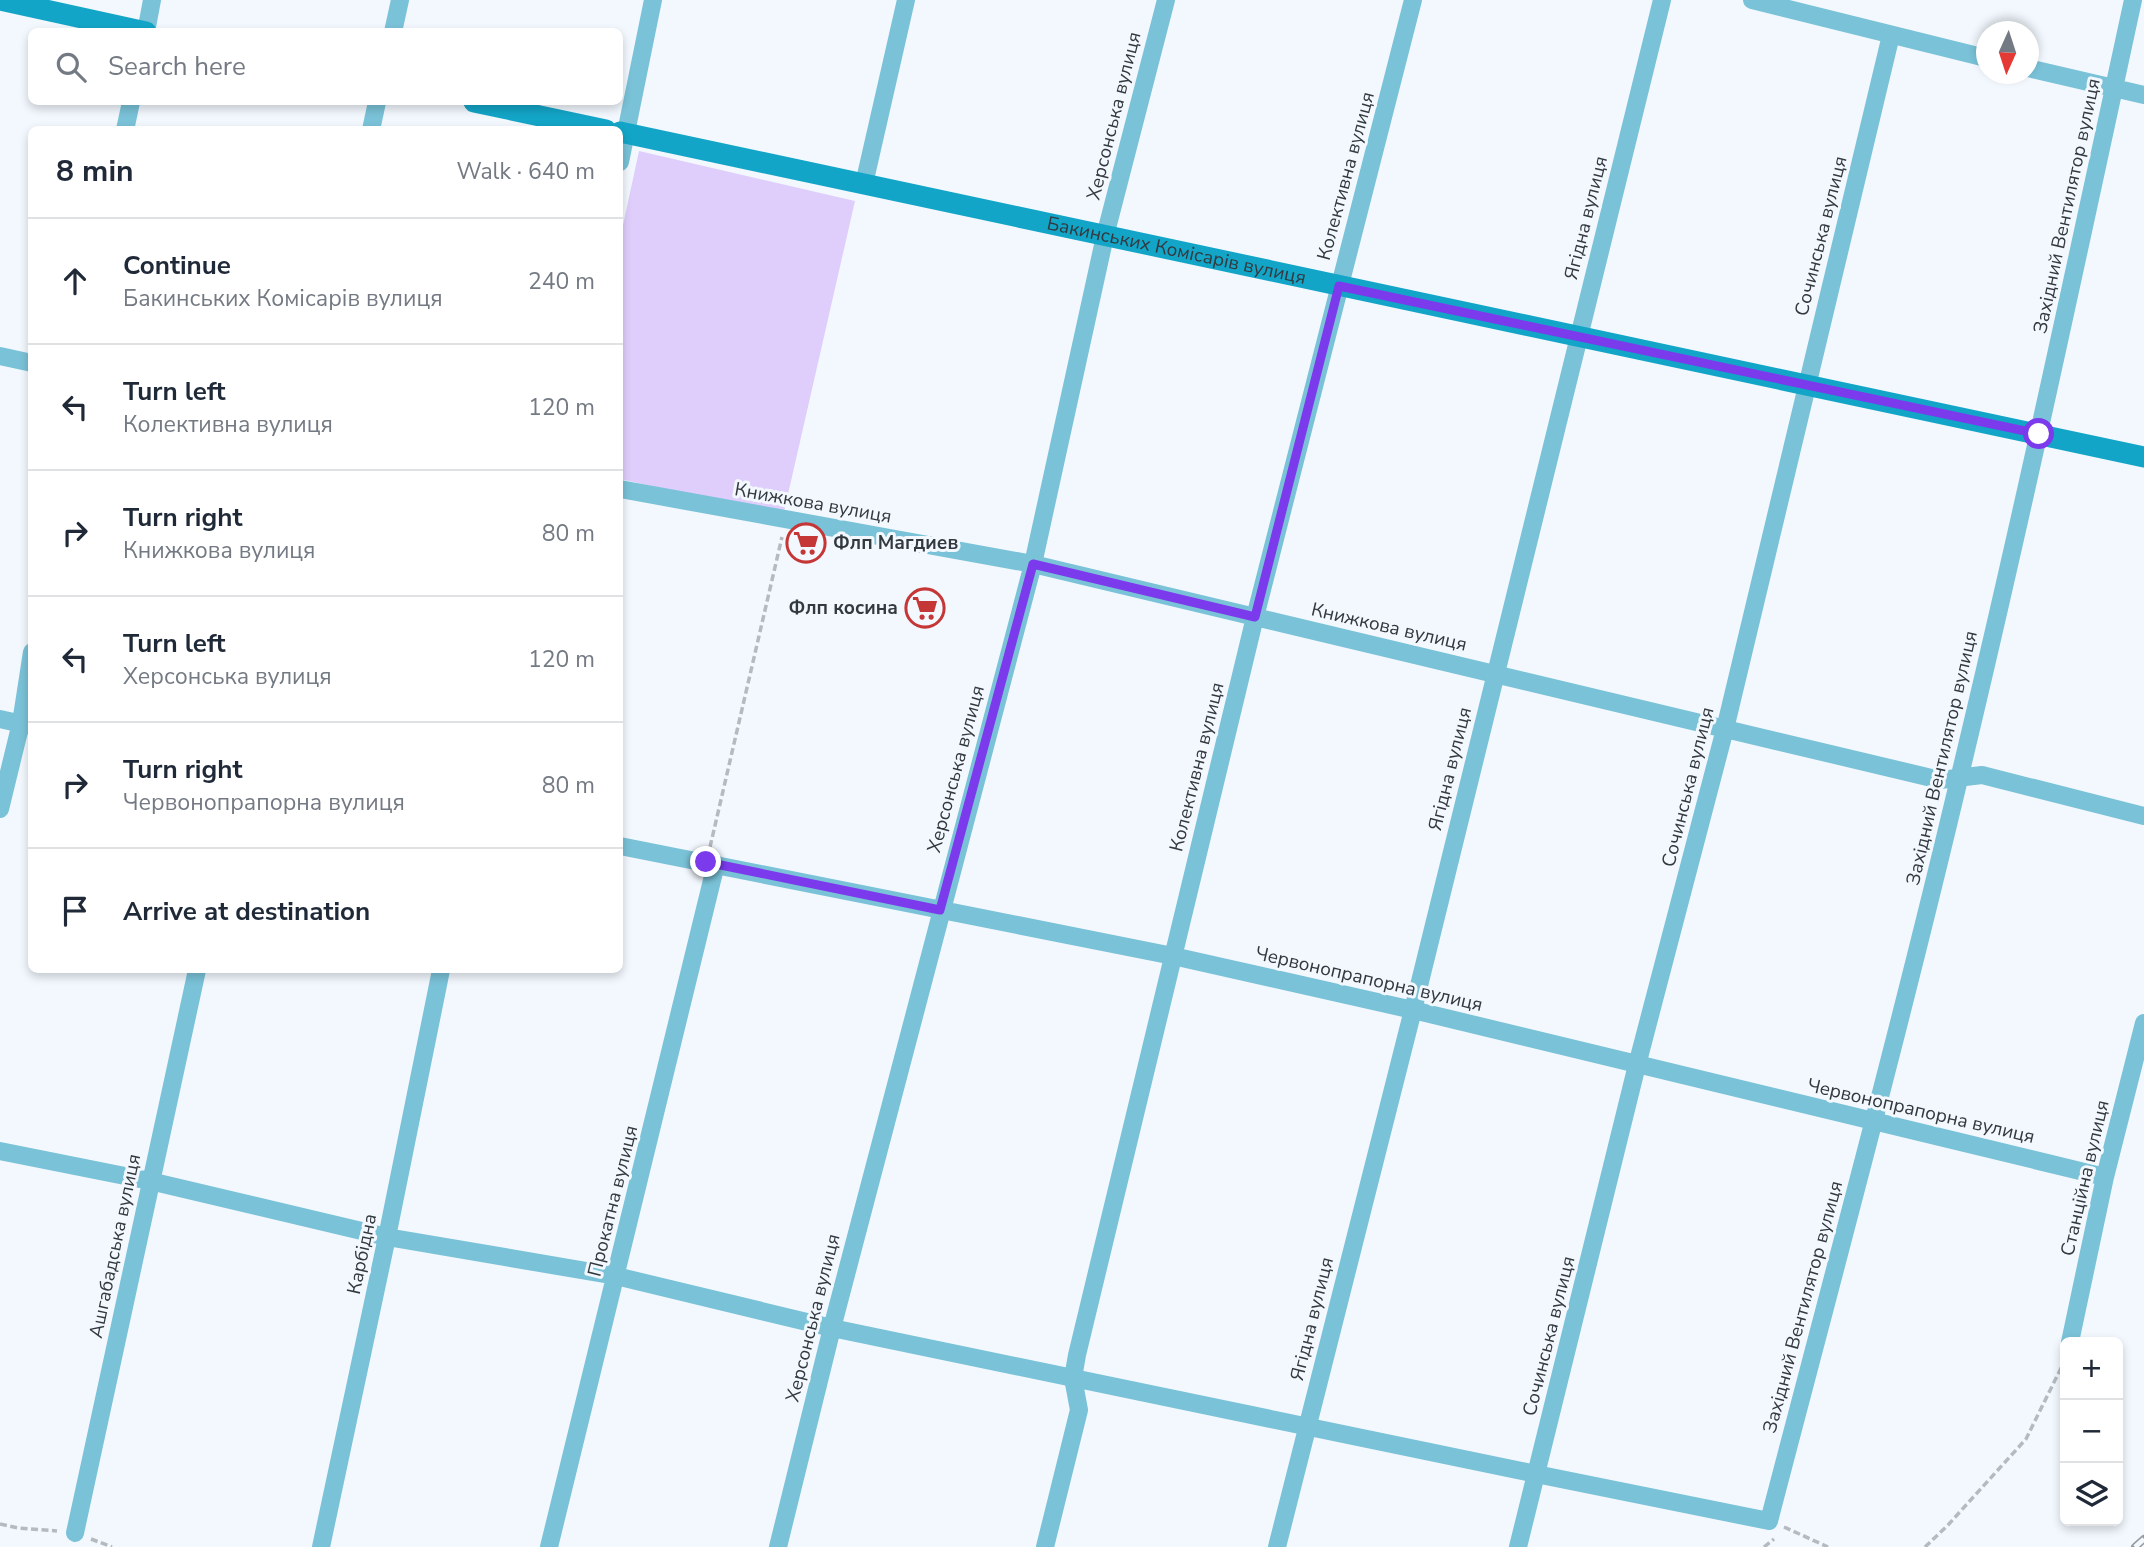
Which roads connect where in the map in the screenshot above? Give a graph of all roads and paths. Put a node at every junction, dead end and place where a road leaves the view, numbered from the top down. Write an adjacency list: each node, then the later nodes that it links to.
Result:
1 (0, 0): 11 (street)
2 (152, 0): 12 (street)
3 (400, 0): 13 (street)
4 (653, 0): 25 (street)
5 (906, 0): 27 (street)
6 (1166, 0): 28 (street, Херсонська вулиця)
7 (1413, 0): 29 (street, Колективна вулиця)
8 (1662, 0): 30 (street, Ягідна вулиця)
9 (1752, 0): 14 (street)
10 (2133, 0): 17 (street, Західний Вентилятор вулиця)
11 (128, 28)
12 (147, 28)
13 (394, 28)
14 (1891, 35): 15 (street); 33 (street, Сочинська вулиця)
15 (1976, 56)
16 (2039, 71): 17 (street)
17 (2114, 88): 18 (street); 34 (street, Західний Вентилятор вулиця)
18 (2144, 95)
19 (130, 105): 22 (street)
20 (376, 105): 23 (street)
21 (488, 105): 24 (street, Бакинських Комісарів вулиця)
22 (126, 126)
23 (372, 126)
24 (588, 126)
25 (619, 126)
26 (623, 133): 27 (street, Бакинських Комісарів вулиця)
27 (864, 184): 28 (street, Бакинських Комісарів вулиця)
28 (1105, 236): 29 (street, Бакинських Комісарів вулиця); 38 (street, Херсонська вулиця)
29 (1339, 286): 30 (street, Бакинських Комісарів вулиця); 39 (street, Колективна вулиця)
30 (1579, 336): 33 (street, Бакинських Комісарів вулиця); 40 (street, Ягідна вулиця)
31 (0, 356): 32 (street)
32 (28, 362)
33 (1807, 385): 34 (street, Бакинських Комісарів вулиця); 44 (street, Сочинська вулиця)
34 (2039, 434): 35 (street, Бакинських Комісарів вулиця); 45 (street, Західний Вентилятор вулиця)
35 (2144, 457)
36 (623, 490): 37 (street, Книжкова вулиця)
37 (786, 519): 38 (street, Книжкова вулиця); 49 (path)
38 (1033, 564): 39 (street, Книжкова вулиця); 50 (street, Херсонська вулиця)
39 (1255, 617): 40 (street, Книжкова вулиця); 51 (street, Колективна вулиця)
40 (1494, 674): 44 (street, Книжкова вулиця); 54 (street, Ягідна вулиця)
41 (28, 700): 43 (street)
42 (0, 719): 43 (street)
43 (26, 724): 46 (street)
44 (1725, 729): 45 (street, Книжкова вулиця); 56 (street, Сочинська вулиця)
45 (1960, 777): 47 (street, Книжкова вулиця); 57 (street, Західний Вентилятор вулиця)
46 (0, 808)
47 (2144, 816)
48 (623, 847): 49 (street, Червонопрапорна вулиця)
49 (711, 863): 50 (street, Червонопрапорна вулиця); 62 (street, Прокатна вулиця)
50 (940, 910): 51 (street, Червонопрапорна вулиця); 63 (street, Херсонська вулиця)
51 (1173, 956): 54 (street, Червонопрапорна вулиця); 66 (street, Колективна вулиця)
52 (196, 973): 60 (street, Ашгабадська вулиця)
53 (440, 973): 61 (street, Карбідна)
54 (1413, 1010): 56 (street, Червонопрапорна вулиця); 67 (street, Ягідна вулиця)
55 (2144, 1023): 59 (street, Станційна вулиця)
56 (1637, 1065): 57 (street, Червонопрапорна вулиця); 68 (street, Сочинська вулиця)
57 (1874, 1121): 59 (street, Червонопрапорна вулиця); 69 (street, Західний Вентилятор вулиця)
58 (0, 1151): 60 (street)
59 (2105, 1177): 64 (street, Станційна вулиця)
60 (150, 1181): 61 (street); 70 (street, Ашгабадська вулиця)
61 (387, 1237): 62 (street); 71 (street, Карбідна)
62 (616, 1276): 63 (street); 72 (street, Прокатна вулиця)
63 (832, 1328): 66 (street); 73 (street, Херсонська вулиця)
64 (2071, 1337)
65 (2060, 1370): 78 (path)
66 (1073, 1378): 67 (street); 74 (street, Колективна вулиця)
67 (1307, 1427): 68 (street); 75 (street, Ягідна вулиця)
68 (1536, 1474): 69 (street); 76 (street, Сочинська вулиця)
69 (1769, 1521): 77 (path)
70 (75, 1533)
71 (321, 1547)
72 (549, 1547)
73 (778, 1547)
74 (1045, 1547)
75 (1277, 1547)
76 (1518, 1547)
77 (1828, 1547)
78 (1925, 1547)

